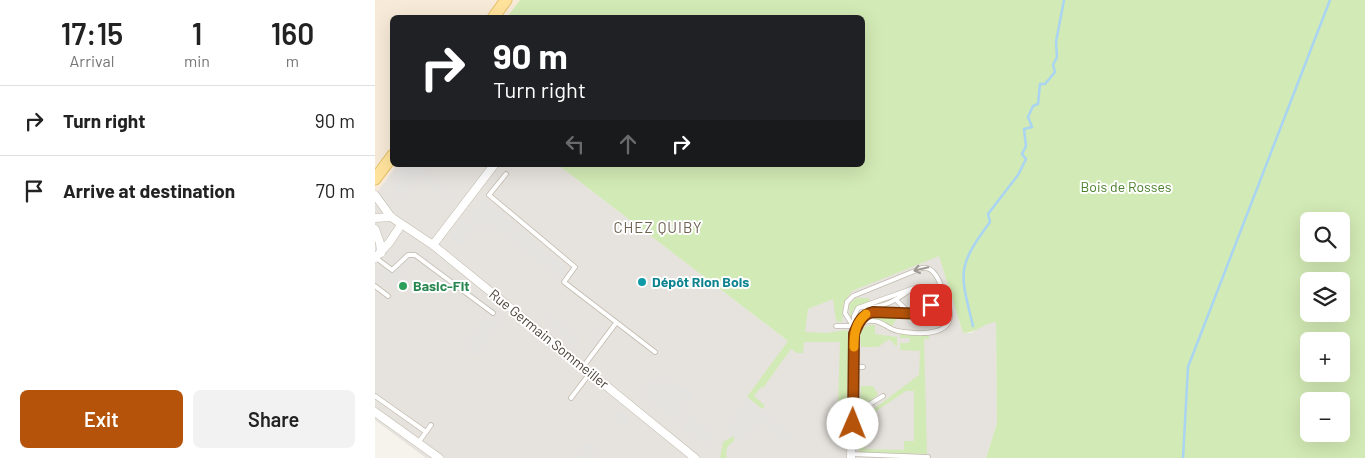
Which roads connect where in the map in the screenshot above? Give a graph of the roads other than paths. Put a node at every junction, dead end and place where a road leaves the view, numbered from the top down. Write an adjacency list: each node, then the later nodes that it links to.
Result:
1 (506, 0): 2 (main road)
2 (495, 15)
3 (390, 159): 6 (main road)
4 (492, 167): 12 (street)
5 (505, 174): 21 (lane)
6 (375, 179)
7 (375, 195): 8 (street, Rue Germain Sommeiller)
8 (391, 217): 9 (street); 10 (street, Rue Germain Sommeiller)
9 (375, 218)
10 (401, 225): 12 (street, Rue Germain Sommeiller); 13 (street)
11 (375, 229): 13 (street)
12 (433, 245): 25 (street, Rue Germain Sommeiller)
13 (377, 256): 19 (lane)
14 (375, 286): 16 (lane)
15 (914, 288): 17 (lane); 18 (lane); 20 (lane)
16 (389, 296)
17 (896, 300): 18 (lane); 20 (lane)
18 (860, 307): 23 (lane)
19 (493, 313)
20 (912, 314): 23 (lane)
21 (616, 323): 24 (lane); 25 (lane)
22 (836, 326): 23 (lane)
23 (854, 329): 23 (lane, one-way to 23); 26 (street)
24 (655, 352)
25 (583, 367): 28 (street, Rue Germain Sommeiller)
26 (854, 367): 27 (lane); 32 (street)
27 (863, 367)
28 (590, 373): 31 (lane); 40 (street, Rue Germain Sommeiller)
29 (375, 396): 35 (lane)
30 (883, 396): 32 (lane)
31 (571, 398)
32 (853, 407): 37 (street)
33 (375, 412): 36 (street)
34 (431, 425): 35 (lane)
35 (426, 432): 36 (lane)
36 (418, 443): 39 (street)
37 (851, 456): 38 (lane)
38 (929, 457)
39 (439, 458)
40 (695, 458)

